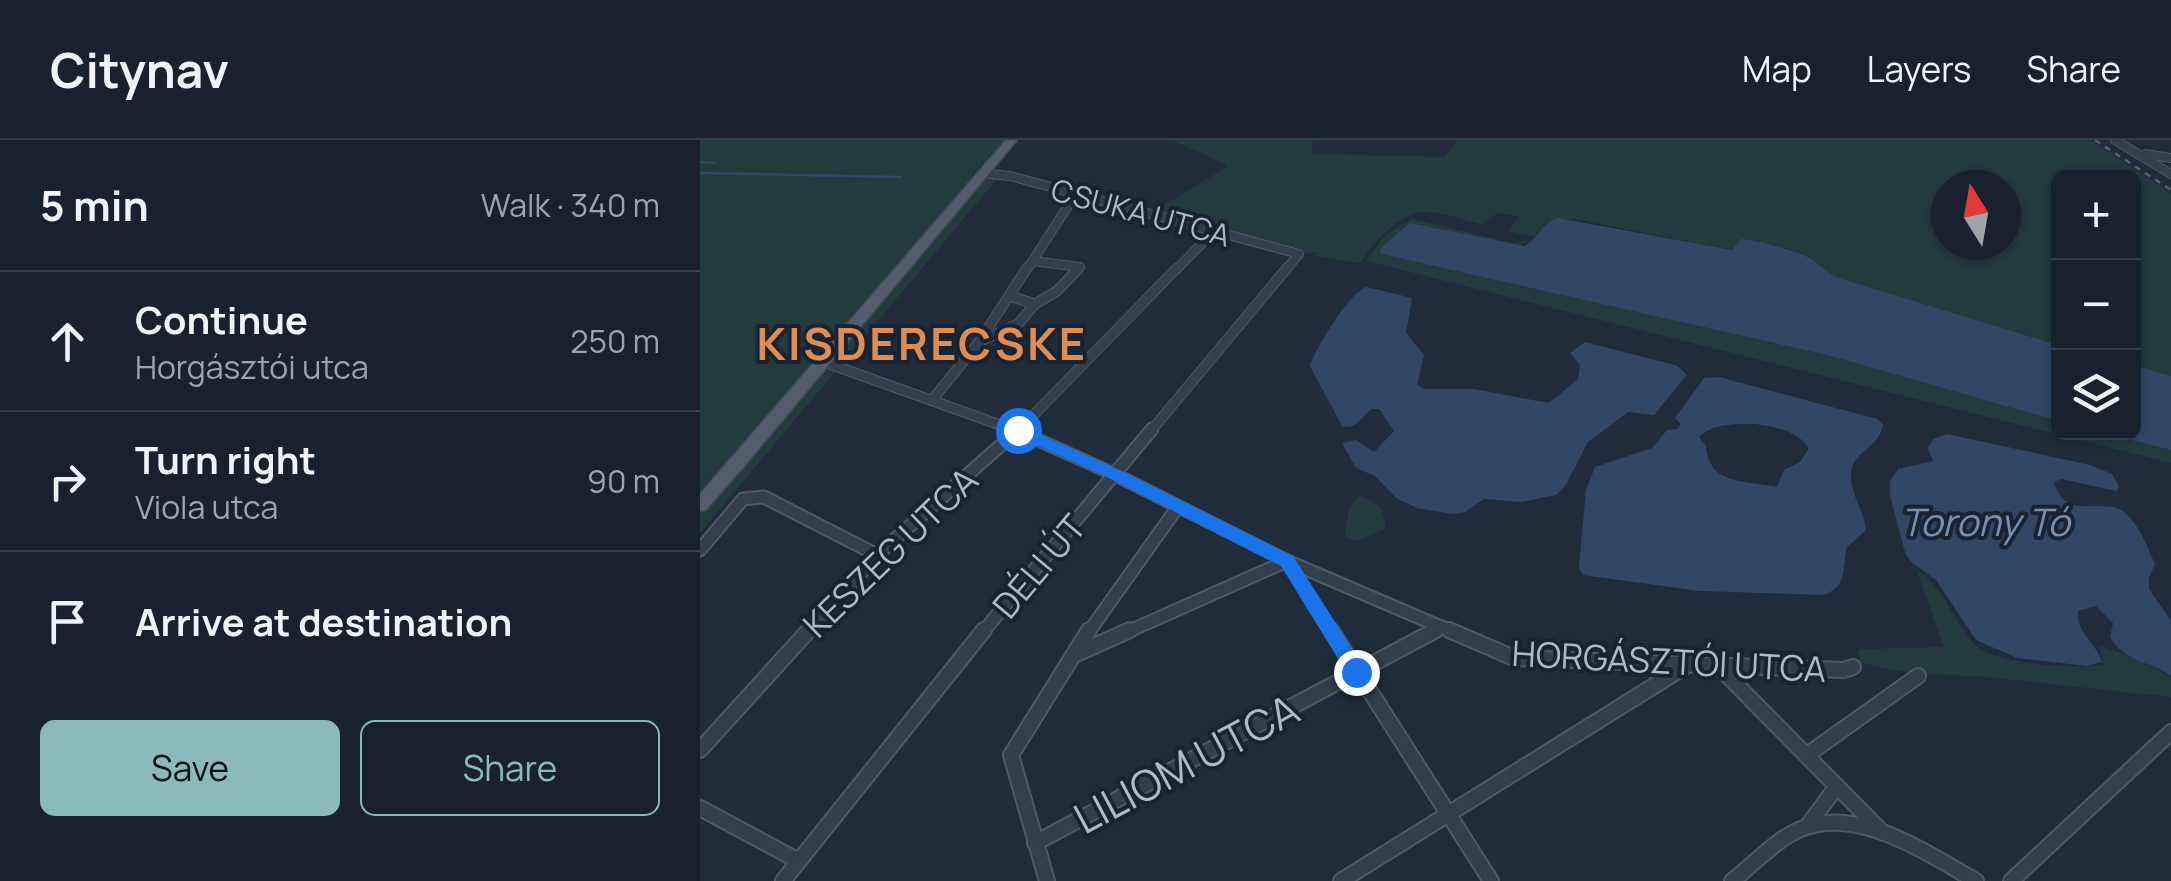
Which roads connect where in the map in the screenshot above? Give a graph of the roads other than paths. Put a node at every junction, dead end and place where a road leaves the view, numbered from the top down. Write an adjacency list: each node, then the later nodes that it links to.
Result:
1 (1012, 140): 5 (main road)
2 (2115, 140): 3 (street)
3 (2138, 152): 4 (street); 6 (street)
4 (2171, 158)
5 (982, 172): 7 (street, CSUKA UTCA); 15 (main road)
6 (2171, 174)
7 (1075, 194): 8 (street, CSUKA UTCA); 10 (street)
8 (1214, 232): 9 (street, CSUKA UTCA); 17 (street, KESZEG UTCA)
9 (1298, 254): 18 (street, DÉLI ÚT)
10 (1033, 260): 11 (street); 12 (street)
11 (1010, 296): 12 (street); 13 (street)
12 (1034, 304): 13 (street); 14 (street)
13 (1000, 311): 14 (street)
14 (979, 342): 16 (street)
15 (824, 362): 16 (street, HORGÁSZTÓI UTCA); 19 (main road)
16 (933, 399): 17 (street, HORGÁSZTÓI UTCA)
17 (1018, 430): 18 (street, HORGÁSZTÓI UTCA); 22 (street, KESZEG UTCA)
18 (1116, 475): 20 (street, HORGÁSZTÓI UTCA); 40 (street, DÉLI ÚT)
19 (700, 505)
20 (1177, 508): 23 (street, HORGÁSZTÓI UTCA); 25 (street)
21 (700, 550): 22 (street)
22 (876, 555): 32 (street, KESZEG UTCA)
23 (1287, 561): 24 (street, HORGÁSZTÓI UTCA); 25 (street); 29 (street)
24 (1442, 626): 26 (street, HORGÁSZTÓI UTCA); 29 (street, LILIOM UTCA)
25 (1074, 655): 39 (street)
26 (1689, 664): 27 (street, HORGÁSZTÓI UTCA); 36 (street)
27 (1717, 665): 28 (street, HORGÁSZTÓI UTCA); 33 (street)
28 (1853, 667)
29 (1356, 672): 36 (street); 39 (street, LILIOM UTCA)
30 (1918, 676): 33 (street)
31 (2171, 732): 47 (street)
32 (700, 750)
33 (1807, 756): 34 (street)
34 (1837, 786): 37 (street); 38 (street)
35 (700, 808): 40 (street)
36 (1447, 813): 43 (street); 44 (street)
37 (1809, 824): 38 (street); 45 (street)
38 (1885, 834): 46 (street)
39 (1035, 843): 42 (street)
40 (798, 860): 41 (street, DÉLI ÚT)
41 (783, 881)
42 (1046, 881)
43 (1340, 881)
44 (1491, 881)
45 (1732, 881)
46 (1976, 881)
47 (2011, 881)

